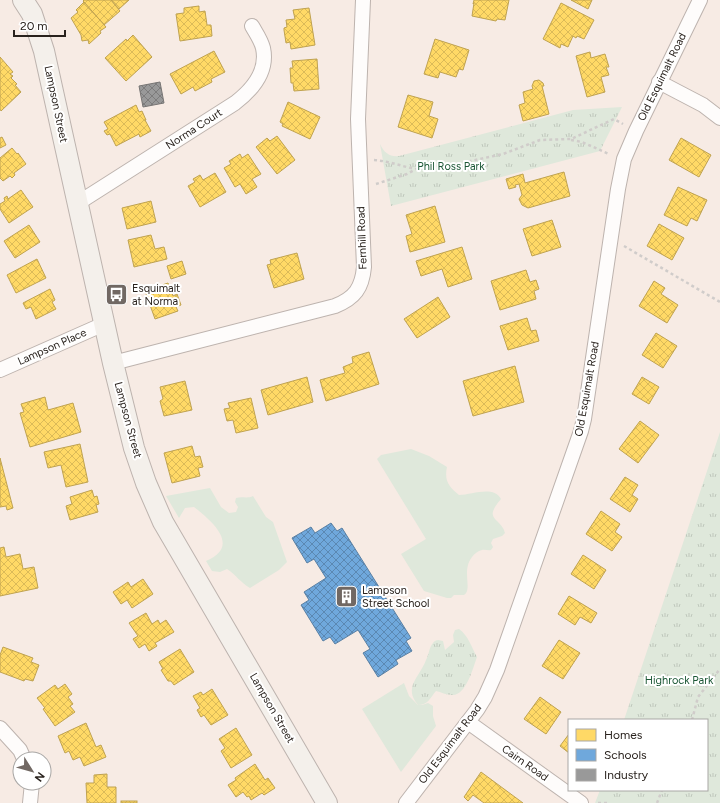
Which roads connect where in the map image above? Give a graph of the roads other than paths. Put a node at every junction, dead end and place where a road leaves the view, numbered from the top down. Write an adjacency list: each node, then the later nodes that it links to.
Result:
1 (23, 0): 7 (main road, Lampson Street)
2 (363, 0): 9 (street, Fernhill Road)
3 (700, 0): 5 (street, Old Esquimalt Road)
4 (252, 26): 7 (street, Norma Court)
5 (659, 82): 6 (street); 11 (street, Old Esquimalt Road)
6 (720, 118)
7 (78, 203): 8 (main road, Lampson Street)
8 (104, 324): 9 (main road, Lampson Street); 10 (street, Lampson Place)
9 (113, 363): 16 (main road, Lampson Street)
10 (0, 370)
11 (468, 722): 17 (street, Old Esquimalt Road); 18 (street, Cairn Road)
12 (0, 728): 13 (street)
13 (20, 751)
14 (31, 791): 15 (street)
15 (30, 803)
16 (327, 803)
17 (406, 803)
18 (581, 803)

